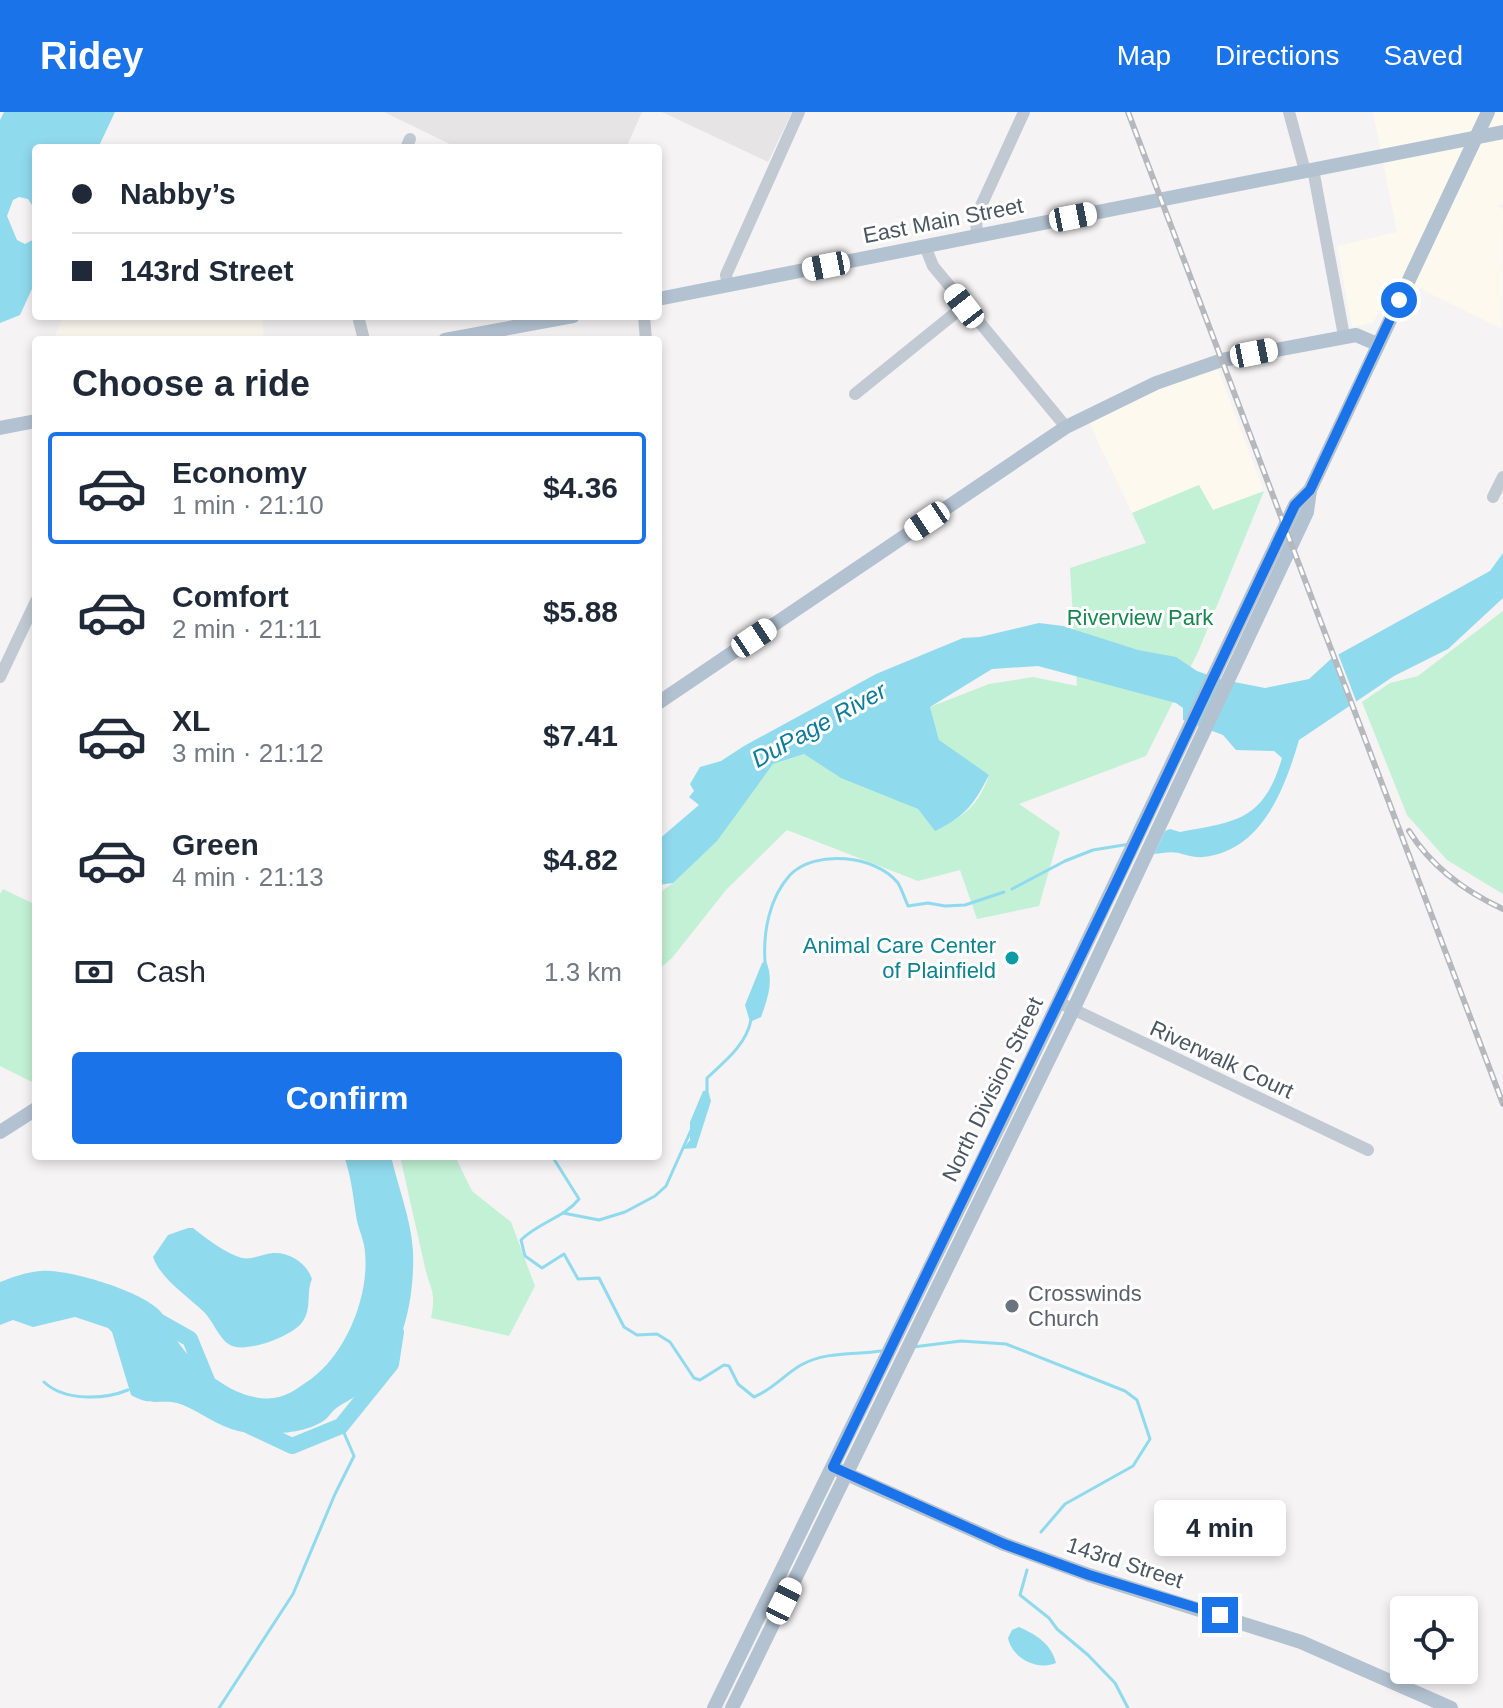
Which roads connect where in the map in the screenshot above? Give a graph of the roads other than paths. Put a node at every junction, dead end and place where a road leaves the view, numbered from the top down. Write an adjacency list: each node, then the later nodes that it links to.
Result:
1 (799, 112): 10 (street)
2 (1024, 112): 8 (street)
3 (1289, 112): 7 (street)
4 (1488, 112): 6 (main road, North Division Street)
5 (1503, 132): 6 (main road)
6 (1477, 136): 7 (main road); 16 (main road, North Division Street)
7 (1309, 170): 8 (main road, East Main Street); 15 (street)
8 (977, 235): 9 (main road, East Main Street)
9 (925, 246): 10 (main road, East Main Street); 12 (street)
10 (728, 285): 11 (main road, East Main Street)
11 (662, 298)
12 (964, 306): 17 (street); 19 (street)
13 (552, 320): 14 (main road)
14 (466, 336)
15 (1344, 336): 16 (main road); 19 (main road)
16 (1377, 344): 26 (main road, North Division Street)
17 (855, 394)
18 (32, 422): 20 (main road)
19 (1066, 427): 25 (main road)
20 (0, 428)
21 (1503, 477): 22 (street)
22 (1493, 497)
23 (32, 609): 24 (street)
24 (0, 677)
25 (662, 700)
26 (1188, 747): 27 (main road, North Division Street); 28 (main road, North Division Street)
27 (1058, 1002): 28 (street, Riverwalk Court); 32 (main road, North Division Street)
28 (1073, 1010): 31 (street, Riverwalk Court); 33 (main road, North Division Street)
29 (32, 1112): 30 (main road)
30 (0, 1132)
31 (1368, 1150)
32 (945, 1238): 33 (main road); 34 (main road, North Division Street)
33 (959, 1245): 35 (main road, North Division Street)
34 (833, 1467): 35 (main road, 143rd Street); 36 (main road, North Division Street)
35 (848, 1474): 37 (main road, North Division Street); 38 (main road, 143rd Street)
36 (714, 1708)
37 (732, 1708)
38 (1451, 1708)

